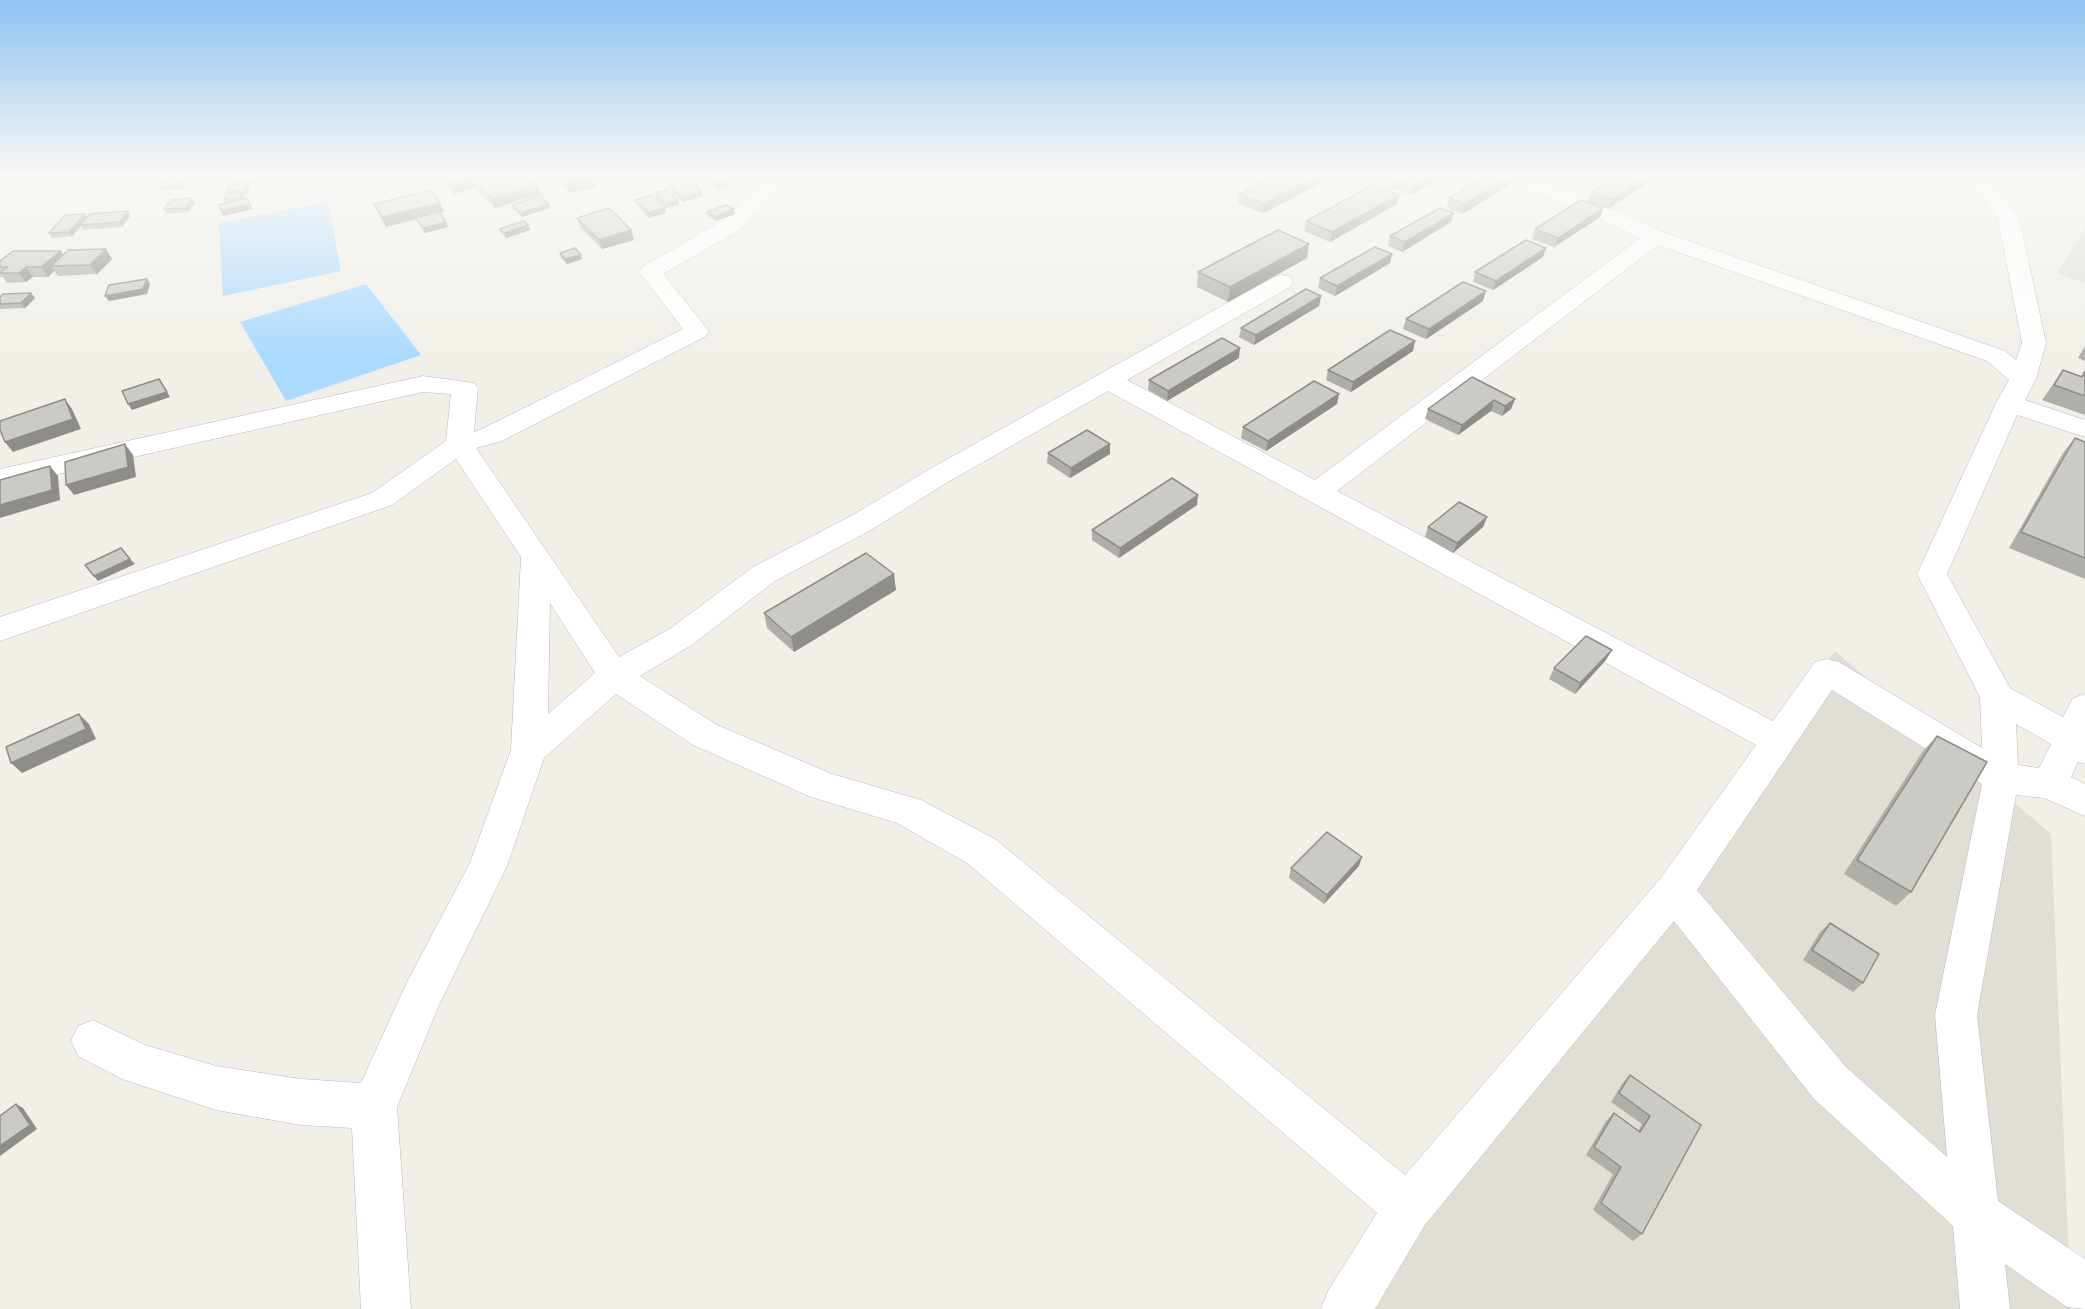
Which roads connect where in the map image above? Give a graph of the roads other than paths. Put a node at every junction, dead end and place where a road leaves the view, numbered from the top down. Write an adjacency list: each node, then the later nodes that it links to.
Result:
1 (712, 236): 9 (street)
2 (2012, 236): 5 (street)
3 (1655, 237): 5 (street); 11 (street)
4 (1282, 282): 6 (street)
5 (2023, 379): 7 (street)
6 (1107, 380): 11 (street); 14 (street)
7 (2009, 404): 8 (street); 15 (street)
8 (2085, 429)
9 (459, 444): 10 (street); 12 (street); 13 (street)
10 (0, 478)
11 (1317, 492): 17 (street)
12 (536, 556): 14 (street); 18 (street)
13 (0, 628)
14 (614, 676): 18 (street); 25 (street)
15 (1997, 697): 16 (street); 19 (street)
16 (2080, 732): 20 (street)
17 (1779, 741): 19 (street); 22 (street)
18 (529, 750): 24 (street)
19 (2001, 778): 20 (street); 26 (street)
20 (2050, 784): 21 (street)
21 (2085, 801)
22 (1674, 891): 25 (street); 26 (street)
23 (93, 1041): 24 (street)
24 (374, 1107): 28 (street)
25 (1408, 1208): 29 (street)
26 (1976, 1215): 27 (street); 30 (street)
27 (2085, 1289)
28 (386, 1309)
29 (1346, 1309)
30 (1985, 1309)

